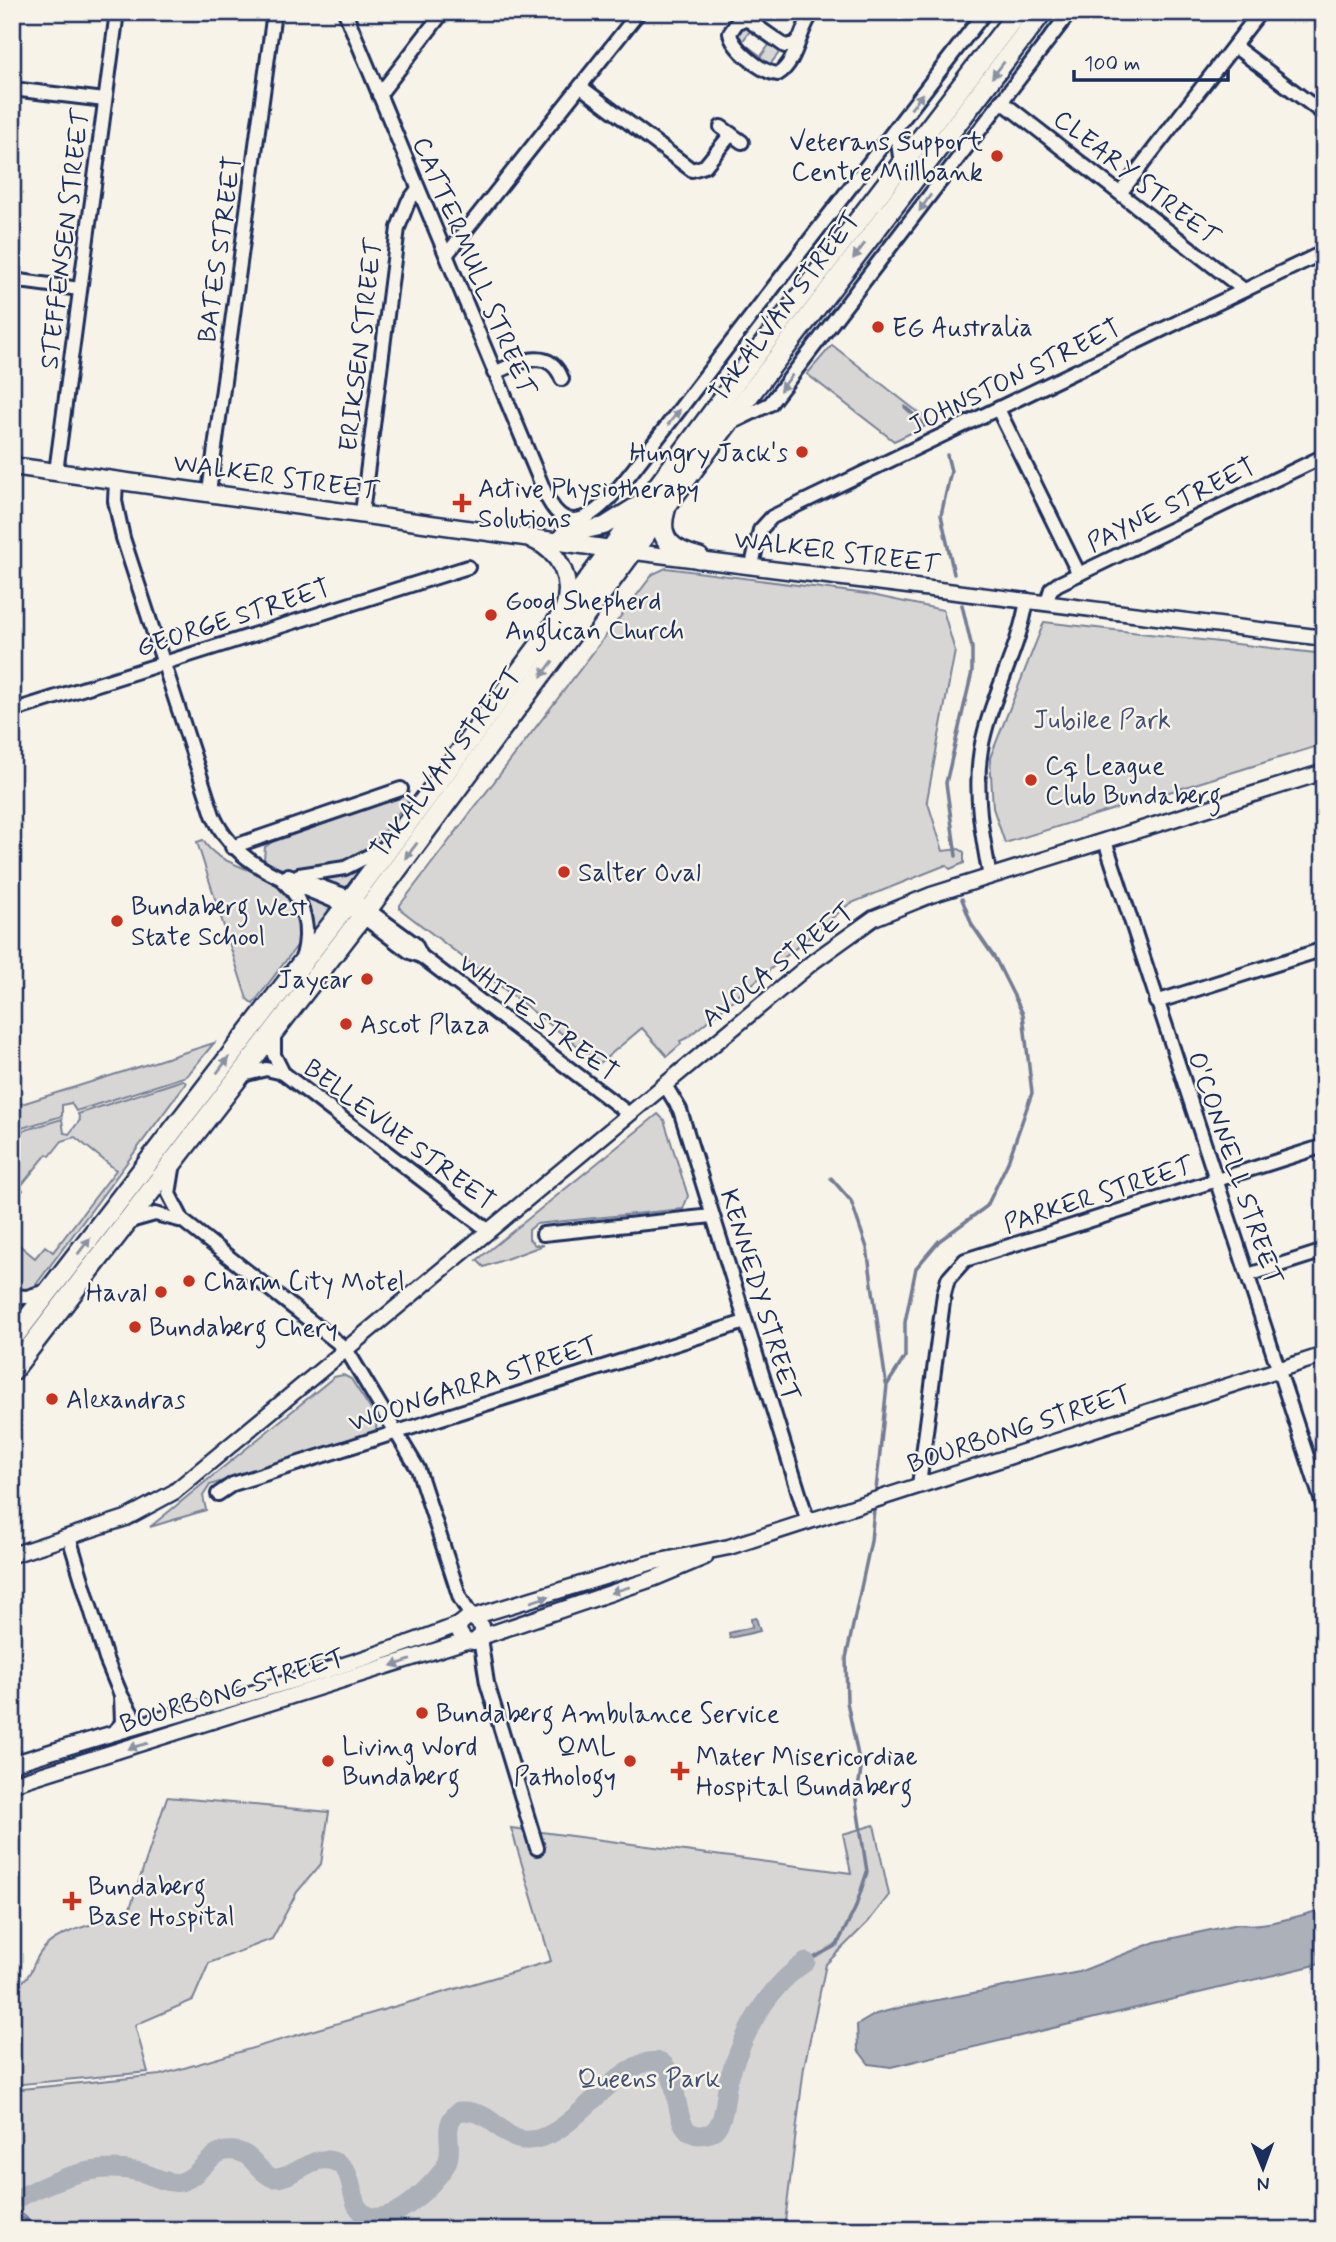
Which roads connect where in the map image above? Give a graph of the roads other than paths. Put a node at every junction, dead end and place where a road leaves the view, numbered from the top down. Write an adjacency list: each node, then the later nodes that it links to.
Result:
1 (117, 12): 17 (street, STEFFENSEN STREET)
2 (274, 12): 38 (street, BATES STREET)
3 (345, 12): 16 (street, CATTERMULL STREET)
4 (443, 12): 16 (street)
5 (813, 12): 12 (street)
6 (985, 12): 20 (street, TAKALVAN STREET, one-way to 6)
7 (1018, 12): 22 (highway, TAKALVAN STREET)
8 (1070, 12): 18 (street, TAKALVAN STREET)
9 (1260, 12): 13 (street)
10 (635, 13): 14 (street)
11 (1038, 14): 33 (highway, TAKALVAN STREET, one-way to 33)
12 (799, 39): 12 (street)
13 (1234, 46): 19 (street); 24 (street)
14 (580, 87): 21 (street); 26 (street)
15 (12, 89): 17 (street)
16 (379, 95): 23 (street, CATTERMULL STREET)
17 (105, 100): 28 (street, STEFFENSEN STREET)
18 (1001, 101): 24 (street, CLEARY STREET); 33 (street, TAKALVAN STREET, one-way to 33)
19 (1324, 114)
20 (896, 128): 22 (street); 41 (street, TAKALVAN STREET, one-way to 20)
21 (731, 134)
22 (901, 164): 39 (highway, TAKALVAN STREET)
23 (418, 189): 26 (street, CATTERMULL STREET); 40 (street, ERIKSEN STREET)
24 (1121, 192): 29 (street, CLEARY STREET)
25 (1324, 252): 29 (street, JOHNSTON STREET)
26 (447, 254): 30 (street, CATTERMULL STREET)
27 (12, 280): 28 (street)
28 (79, 289): 36 (street, STEFFENSEN STREET)
29 (1244, 290): 32 (street, JOHNSTON STREET)
30 (494, 373): 31 (street); 41 (street, CATTERMULL STREET)
31 (562, 379)
32 (998, 409): 47 (street, JOHNSTON STREET); 49 (street)
33 (726, 425): 39 (highway, TAKALVAN STREET)
34 (1324, 456): 49 (street, PAYNE STREET)
35 (12, 466): 36 (main road, WALKER STREET)
36 (56, 472): 37 (main road, WALKER STREET)
37 (116, 480): 38 (main road, WALKER STREET); 54 (street)
38 (209, 492): 40 (main road, WALKER STREET)
39 (658, 502): 43 (main road); 44 (highway, TAKALVAN STREET); 45 (highway, TAKALVAN STREET); 46 (highway)
40 (362, 513): 42 (main road, WALKER STREET)
41 (579, 520)
42 (499, 531): 43 (main road, WALKER STREET); 52 (main road)
43 (533, 536): 44 (main road, WALKER STREET)
44 (611, 549): 45 (street, WALKER STREET); 52 (highway, TAKALVAN STREET)
45 (634, 552): 46 (street, WALKER STREET); 63 (highway, TAKALVAN STREET, one-way to 63)
46 (699, 558): 47 (street, WALKER STREET)
47 (752, 565): 50 (street, WALKER STREET)
48 (468, 567): 54 (street, GEORGE STREET)
49 (1079, 574): 51 (street, PAYNE STREET)
50 (1027, 600): 51 (street, WALKER STREET); 62 (street)
51 (1047, 602): 53 (street, WALKER STREET)
52 (559, 619): 58 (highway, TAKALVAN STREET)
53 (1324, 638)
54 (164, 663): 55 (street, GEORGE STREET); 60 (street)
55 (12, 711)
56 (1324, 772): 59 (street, AVOCA STREET)
57 (401, 789): 60 (street)
58 (397, 837): 61 (street); 63 (highway, TAKALVAN STREET)
59 (1105, 841): 62 (street, AVOCA STREET); 66 (street, O'CONNELL STREET)
60 (232, 847): 61 (street)
61 (277, 874): 63 (street); 65 (street)
62 (990, 877): 70 (street, AVOCA STREET)
63 (357, 907): 65 (highway, TAKALVAN STREET); 67 (highway, TAKALVAN STREET); 71 (street, WHITE STREET)
64 (1324, 949): 66 (street)
65 (295, 972): 82 (highway, TAKALVAN STREET, one-way to 65)
66 (1156, 1002): 74 (street, O'CONNELL STREET)
67 (275, 1030): 68 (street, BELLEVUE STREET); 69 (highway, TAKALVAN STREET)
68 (283, 1073): 69 (street, BELLEVUE STREET); 78 (street, BELLEVUE STREET)
69 (239, 1078): 73 (highway, TAKALVAN STREET)
70 (665, 1085): 71 (street, AVOCA STREET); 75 (street, KENNEDY STREET)
71 (629, 1114): 78 (street, AVOCA STREET)
72 (1324, 1146): 74 (street, PARKER STREET)
73 (176, 1158): 76 (street); 77 (highway, TAKALVAN STREET)
74 (1217, 1181): 81 (street, O'CONNELL STREET); 91 (street, PARKER STREET)
75 (712, 1216): 79 (street); 84 (street, KENNEDY STREET)
76 (183, 1221): 77 (street); 86 (street)
77 (127, 1222): 85 (highway, TAKALVAN STREET)
78 (489, 1231): 86 (street, AVOCA STREET)
79 (543, 1234)
80 (1324, 1251): 81 (street)
81 (1248, 1275): 88 (street, O'CONNELL STREET)
82 (56, 1283): 83 (street); 85 (highway, TAKALVAN STREET)
83 (12, 1296)
84 (746, 1322): 90 (street, WOONGARRA STREET); 94 (street, KENNEDY STREET)
85 (20, 1333): 89 (highway, TAKALVAN STREET)
86 (346, 1349): 90 (street); 95 (street)
87 (1324, 1355): 88 (street, BOURBONG STREET)
88 (1279, 1369): 91 (street, BOURBONG STREET); 93 (street, O'CONNELL STREET)
89 (12, 1371)
90 (398, 1433): 92 (street, WOONGARRA STREET); 100 (street)
91 (919, 1485): 94 (street, BOURBONG STREET)
92 (218, 1494)
93 (1324, 1508)
94 (808, 1522): 96 (street, BOURBONG STREET)
95 (69, 1537): 97 (street); 102 (street)
96 (729, 1547): 98 (street, BOURBONG STREET); 99 (street, BOURBONG STREET)
97 (12, 1555)
98 (654, 1562): 99 (street); 100 (street, BOURBONG STREET, one-way to 98)
99 (659, 1577): 101 (street, BOURBONG STREET, one-way to 101)
100 (467, 1621): 101 (street); 101 (street); 103 (street, BOURBONG STREET)
101 (473, 1639): 105 (street, BOURBONG STREET, one-way to 105); 109 (street)
102 (121, 1695): 103 (street); 104 (street)
103 (157, 1723): 104 (street, BOURBONG STREET); 105 (street)
104 (108, 1735): 106 (street); 107 (street, BOURBONG STREET)
105 (165, 1738): 106 (street, BOURBONG STREET, one-way to 106)
106 (109, 1754): 108 (street, BOURBONG STREET)
107 (12, 1764)
108 (12, 1784)
109 (537, 1848)

